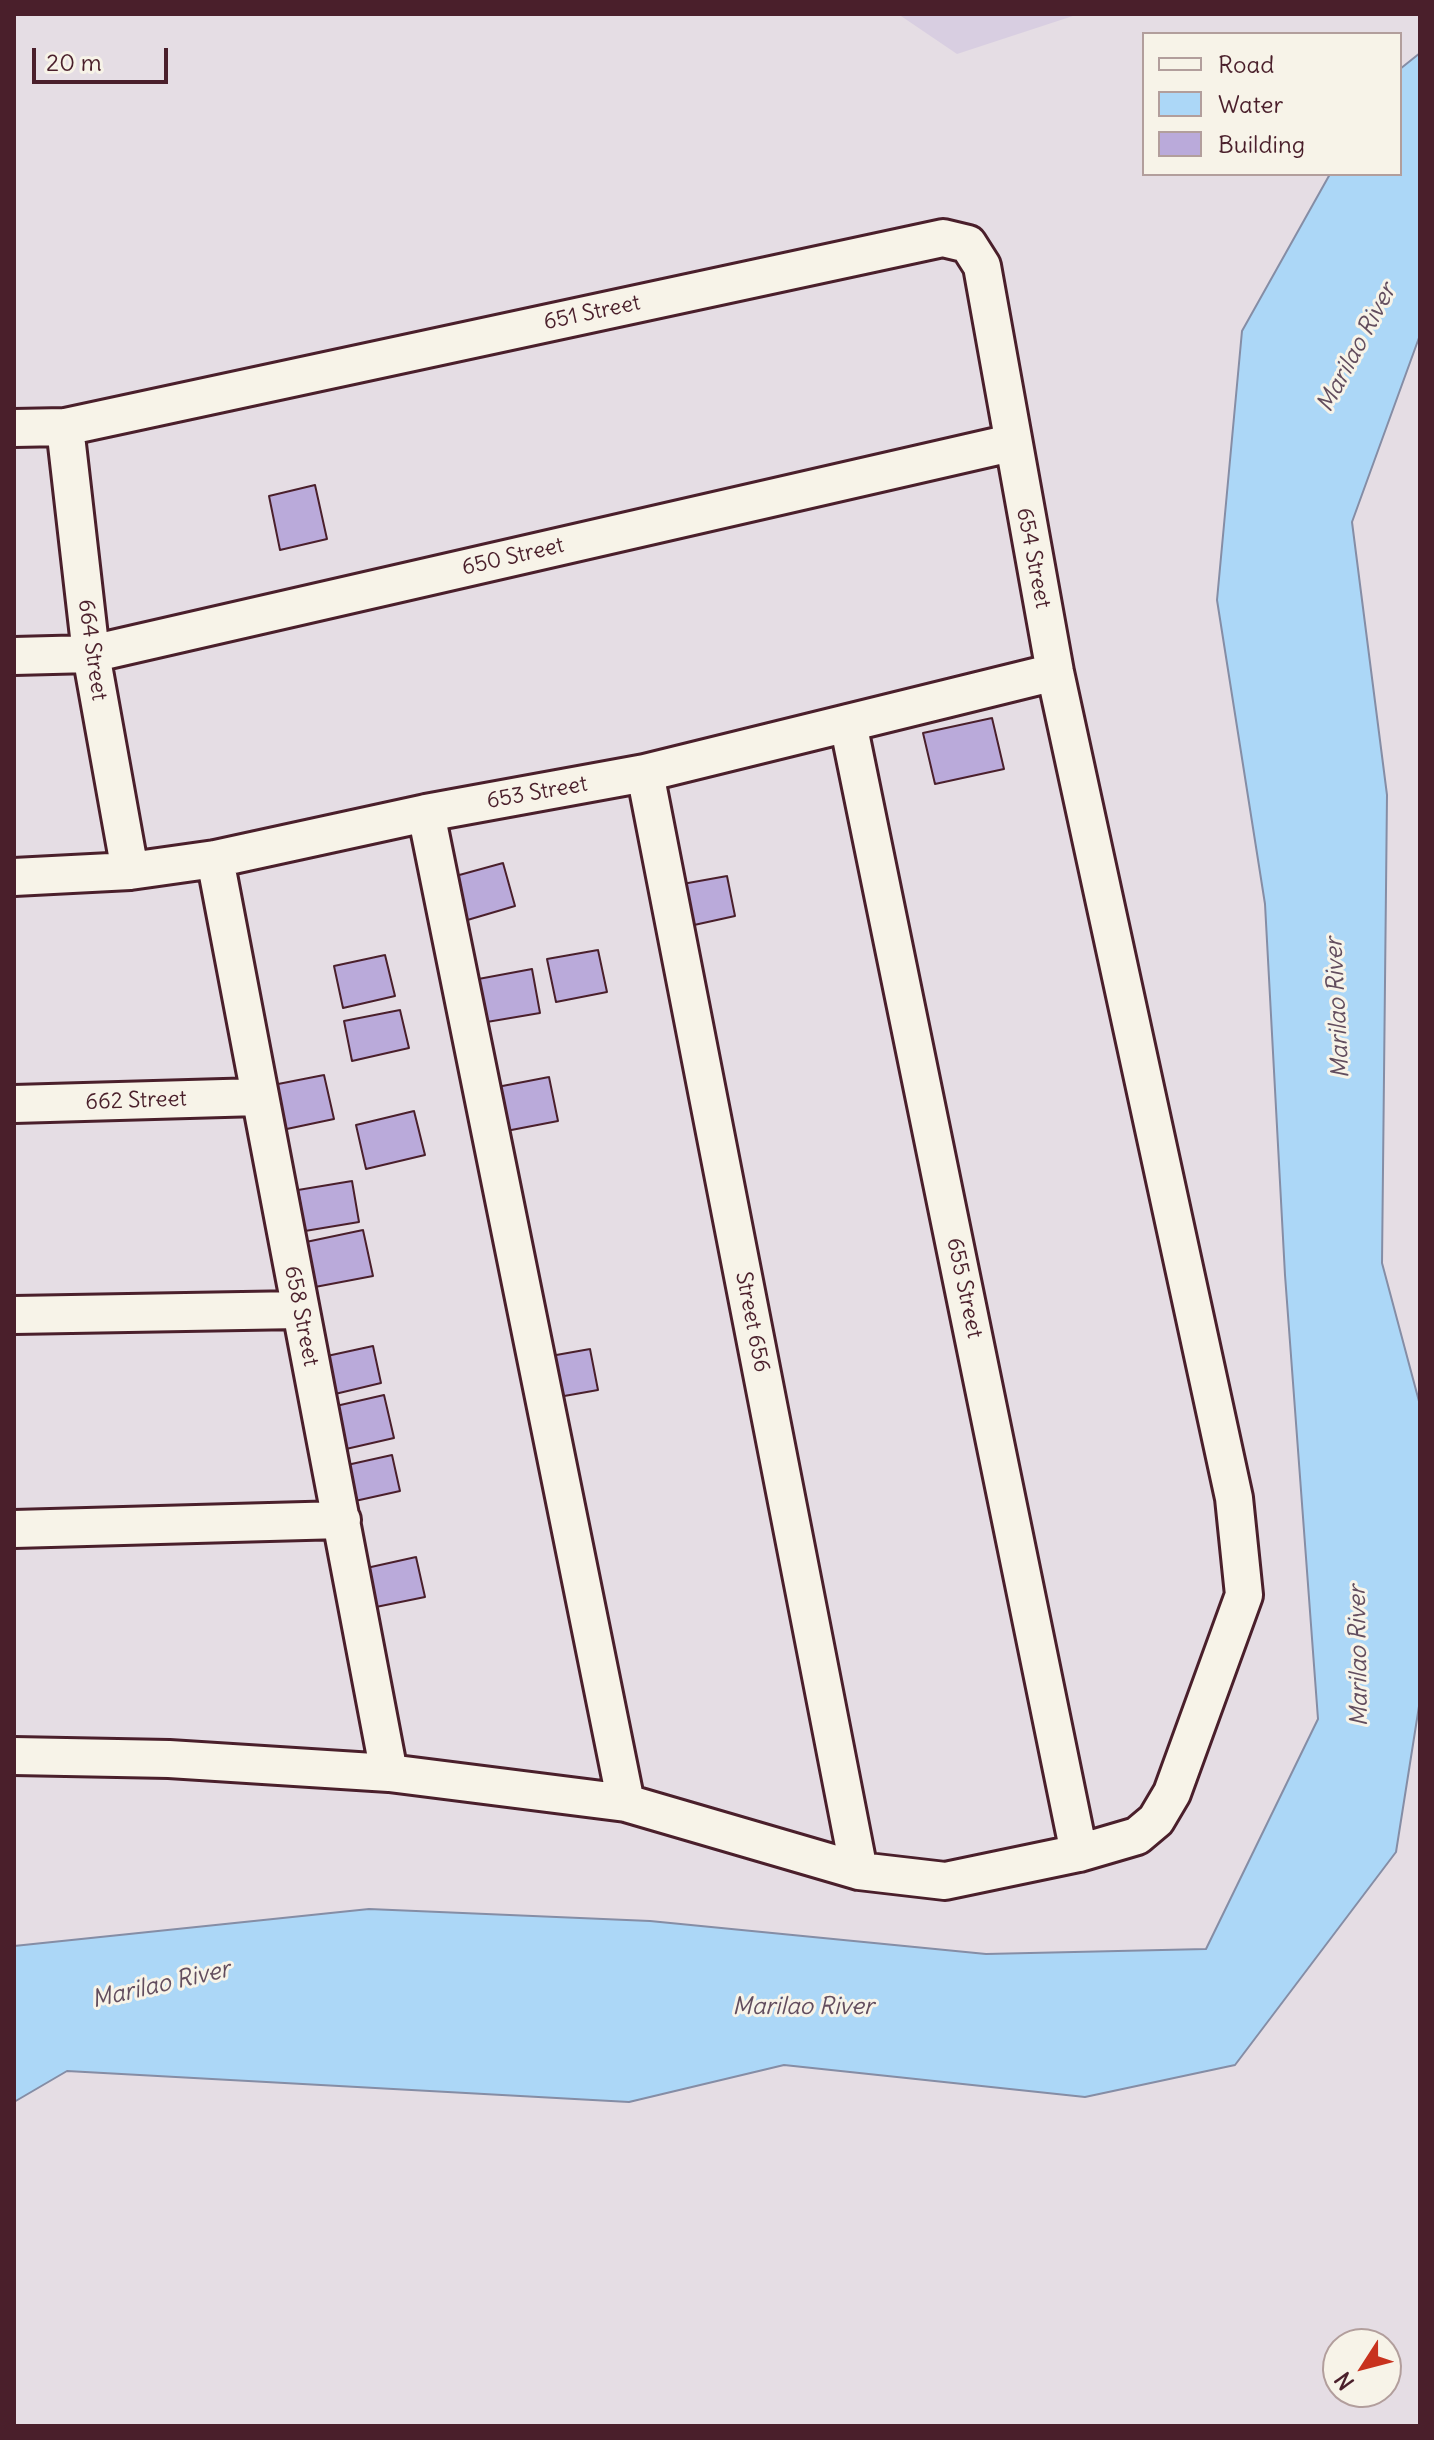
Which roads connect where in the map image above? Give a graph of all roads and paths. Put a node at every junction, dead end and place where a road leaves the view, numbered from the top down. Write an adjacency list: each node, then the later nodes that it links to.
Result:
1 (65, 427): 2 (street, 651 Street); 3 (street, 651 Street); 4 (street, 664 Street)
2 (14, 428)
3 (1011, 443): 4 (street, 650 Street); 6 (street, 654 Street)
4 (91, 654): 5 (street, 650 Street); 11 (street, 664 Street)
5 (14, 656)
6 (1055, 672): 7 (street, 653 Street); 22 (street, 654 Street)
7 (848, 723): 8 (street, 653 Street); 22 (street, 655 Street)
8 (645, 773): 9 (street, 653 Street); 23 (street, Street 656)
9 (426, 813): 10 (street, 653 Street); 21 (street)
10 (215, 859): 11 (street, 653 Street); 13 (street, 658 Street)
11 (130, 871): 12 (street, 653 Street)
12 (14, 877)
13 (259, 1097): 14 (street, 662 Street); 15 (street, 658 Street)
14 (14, 1104)
15 (300, 1310): 16 (street); 17 (street, 658 Street)
16 (14, 1315)
17 (342, 1520): 18 (street); 20 (street, 658 Street)
18 (14, 1529)
19 (14, 1756): 20 (street, 654 Street)
20 (389, 1773): 21 (street, 654 Street)
21 (626, 1803): 23 (street, 654 Street)
22 (1079, 1853): 23 (street, 654 Street)
23 (859, 1871)

